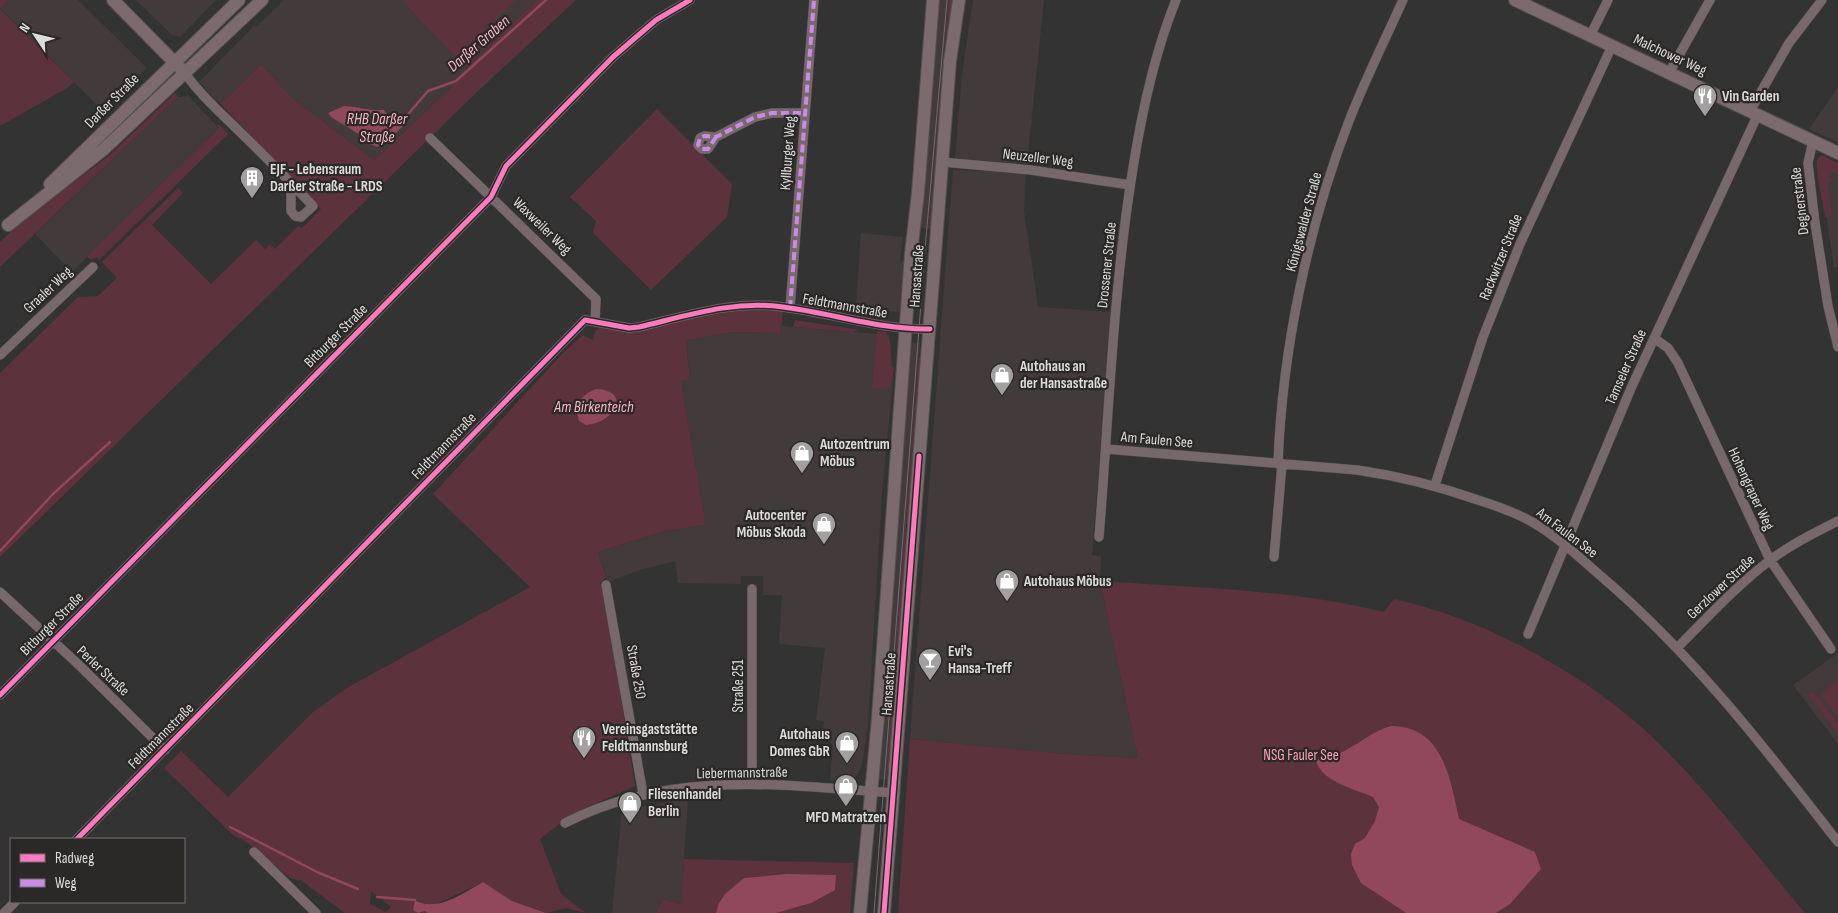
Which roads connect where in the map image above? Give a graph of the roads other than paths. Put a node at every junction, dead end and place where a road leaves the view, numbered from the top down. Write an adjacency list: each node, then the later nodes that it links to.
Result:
1 (113, 0): 16 (main road)
2 (239, 0): 16 (main road, Darßer Straße)
3 (262, 0): 17 (main road, Darßer Straße)
4 (690, 0): 28 (street, Bitburger Straße)
5 (814, 0): 19 (street, Kyllburger Weg)
6 (933, 0): 34 (main road, Hansastraße)
7 (959, 0): 25 (main road, Hansastraße)
8 (1176, 0): 27 (street, Drossener Straße)
9 (1403, 0): 39 (street, Königswalder Straße)
10 (1515, 0): 14 (main road, Malchower Weg)
11 (1608, 0): 14 (street)
12 (1710, 0): 18 (street)
13 (1822, 0): 20 (street, Tamseler Straße)
14 (1590, 36): 15 (main road, Malchower Weg)
15 (1612, 46): 18 (main road, Malchower Weg); 40 (street, Rackwitzer Straße)
16 (174, 62): 17 (main road); 29 (main road, Darßer Straße)
17 (185, 73): 26 (street); 29 (main road, Darßer Straße)
18 (1668, 73): 20 (main road, Malchower Weg)
19 (805, 113): 21 (street); 31 (street, Kyllburger Weg)
20 (1754, 113): 23 (main road, Malchower Weg); 35 (street, Tamseler Straße)
21 (716, 137)
22 (430, 138): 28 (street, Waxweiler Weg)
23 (1813, 141): 24 (main road, Malchower Weg); 36 (street, Degnerstraße)
24 (1838, 153)
25 (942, 162): 27 (street, Neuzeller Weg); 33 (main road, Hansastraße)
26 (291, 183)
27 (1130, 185): 38 (street, Drossener Straße)
28 (491, 197): 32 (street, Waxweiler Weg); 50 (street, Bitburger Straße)
29 (4, 229)
30 (93, 267): 37 (street, Graaler Weg)
31 (790, 308): 32 (street, Feldtmannstraße); 34 (street, Feldtmannstraße)
32 (595, 322): 54 (street, Feldtmannstraße)
33 (930, 329): 34 (street, Feldtmannstraße); 57 (main road, Hansastraße)
34 (906, 330): 56 (main road, Hansastraße)
35 (1654, 338): 43 (street, Tamseler Straße); 45 (street, Hohengraper Weg)
36 (1838, 347)
37 (0, 355)
38 (1106, 449): 39 (street, Am Faulen See); 42 (street, Drossener Straße)
39 (1280, 464): 40 (street, Am Faulen See); 44 (street, Königswalder Straße)
40 (1436, 485): 43 (street, Am Faulen See)
41 (1838, 521): 45 (street, Gerzlower Straße)
42 (1099, 537)
43 (1566, 547): 49 (street, Tamseler Straße); 51 (street, Am Faulen See)
44 (1274, 557)
45 (1770, 560): 51 (street, Gerzlower Straße); 52 (street, Hohengraper Weg)
46 (606, 585): 58 (street, Straße 250)
47 (752, 589): 55 (street, Straße 251)
48 (0, 592): 50 (street, Perler Straße)
49 (1528, 634)
50 (52, 642): 53 (street, Bitburger Straße); 54 (street, Perler Straße)
51 (1677, 648): 61 (street, Am Faulen See)
52 (1831, 649)
53 (0, 695)
54 (164, 750): 60 (street, Feldtmannstraße)
55 (752, 783): 56 (street, Liebermannstraße); 58 (street, Liebermannstraße)
56 (870, 791): 57 (street, Liebermannstraße); 66 (main road, Hansastraße)
57 (895, 793): 67 (main road, Hansastraße)
58 (643, 794): 59 (street, Liebermannstraße)
59 (565, 823)
60 (77, 838)
61 (1838, 842)
62 (254, 852): 65 (street)
63 (14, 903): 64 (street)
64 (4, 913)
65 (316, 913)
66 (860, 913)
67 (884, 913)

